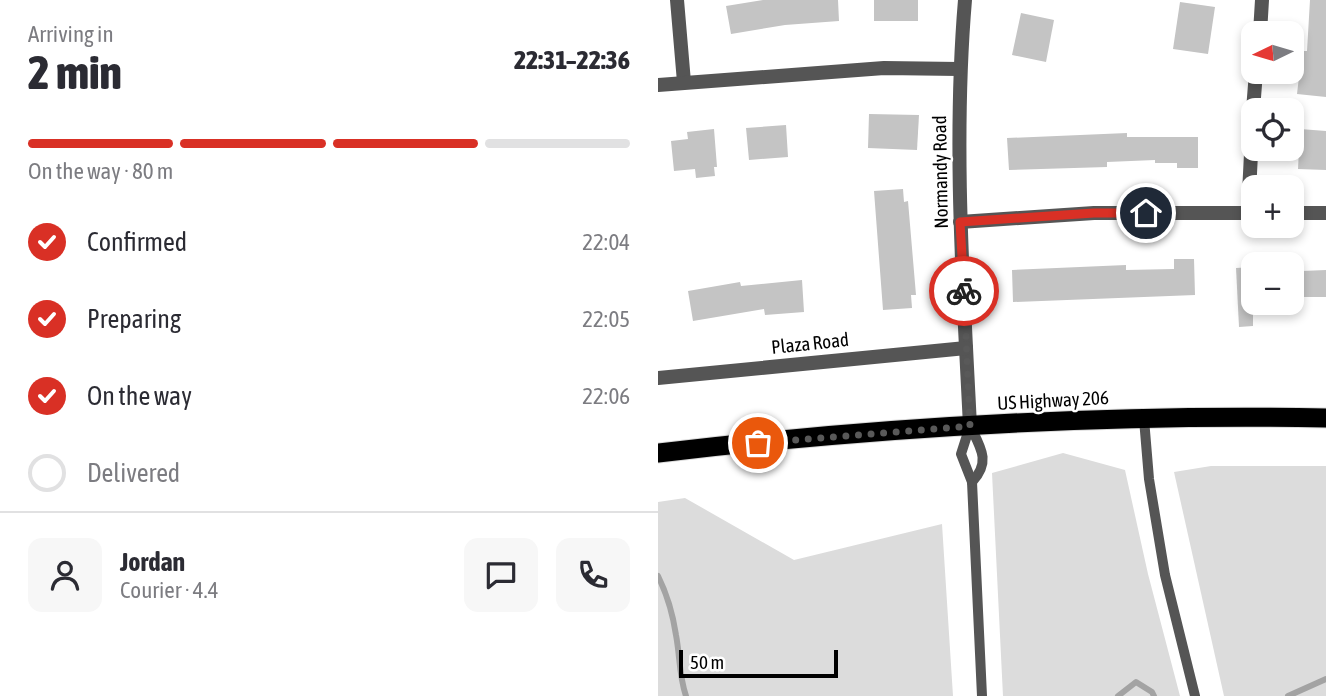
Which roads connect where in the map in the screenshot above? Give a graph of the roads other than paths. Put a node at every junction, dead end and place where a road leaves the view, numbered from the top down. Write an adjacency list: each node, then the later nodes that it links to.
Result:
1 (677, 0): 6 (street)
2 (965, 0): 5 (street, Normandy Road)
3 (1262, 0): 4 (street)
4 (1261, 21)
5 (959, 69): 6 (street); 11 (street, Normandy Road)
6 (684, 82): 7 (street)
7 (658, 85)
8 (1241, 213): 11 (street)
9 (1304, 213): 10 (street)
10 (1326, 213)
11 (960, 222): 12 (street, Normandy Road)
12 (966, 348): 13 (street, Plaza Road); 16 (street, Normandy Road)
13 (658, 378)
14 (1326, 418): 15 (highway, US Highway 206)
15 (1144, 419): 16 (highway, US Highway 206); 20 (lane)
16 (970, 426): 17 (highway, US Highway 206); 18 (lane); 18 (lane)
17 (658, 453)
18 (972, 482): 19 (lane)
19 (982, 696)
20 (1195, 696)

